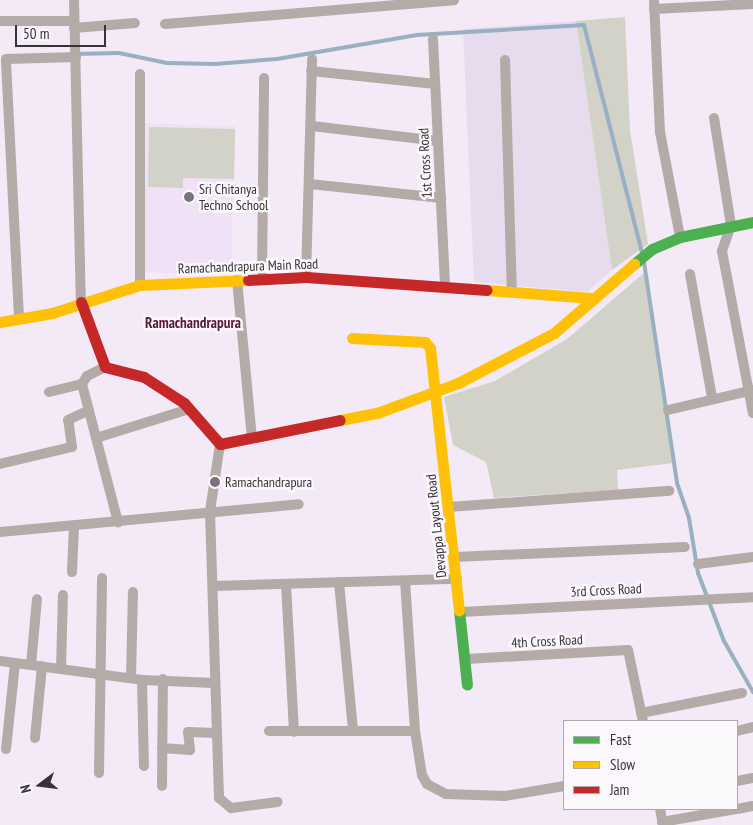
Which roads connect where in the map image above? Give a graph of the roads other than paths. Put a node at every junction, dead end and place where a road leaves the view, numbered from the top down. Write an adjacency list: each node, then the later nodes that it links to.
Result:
1 (74, 0): 8 (street)
2 (454, 0): 7 (street)
3 (654, 4): 4 (street); 24 (street)
4 (753, 4)
5 (0, 21): 8 (street)
6 (135, 23): 8 (street)
7 (165, 24)
8 (74, 25): 10 (street)
9 (433, 38): 16 (street, 1st Cross Road)
10 (76, 57): 33 (street); 34 (street)
11 (312, 59): 13 (street)
12 (505, 60): 31 (street)
13 (311, 72): 16 (street); 18 (street)
14 (140, 74): 29 (street)
15 (264, 78): 27 (street)
16 (435, 84): 19 (street, 1st Cross Road)
17 (714, 118): 23 (street)
18 (312, 126): 19 (street); 20 (street)
19 (438, 141): 21 (street, 1st Cross Road)
20 (310, 184): 21 (street); 26 (street)
21 (441, 198): 30 (street, 1st Cross Road)
22 (753, 222): 23 (street)
23 (731, 225): 24 (street); 39 (street)
24 (680, 237): 32 (street)
25 (690, 274): 42 (street)
26 (306, 277): 27 (street, Ramachandrapura Main Road); 30 (street, Ramachandrapura Main Road)
27 (262, 279): 28 (street, Ramachandrapura Main Road)
28 (237, 280): 29 (street, Ramachandrapura Main Road); 48 (street)
29 (140, 285): 33 (street, Ramachandrapura Main Road)
30 (445, 286): 31 (street, Ramachandrapura Main Road)
31 (512, 292): 32 (street, Ramachandrapura Main Road)
32 (592, 298): 40 (street)
33 (81, 302): 34 (street, Ramachandrapura Main Road); 37 (street)
34 (19, 318): 35 (street, Ramachandrapura Main Road)
35 (0, 322)
36 (352, 338): 40 (street, Devappa Layout Road)
37 (104, 367): 38 (street); 43 (street)
38 (82, 384): 41 (street); 44 (street)
39 (751, 390): 42 (street); 46 (street)
40 (436, 391): 48 (street); 53 (street, Devappa Layout Road)
41 (50, 392)
42 (712, 398): 45 (street)
43 (189, 409): 47 (street); 49 (street)
44 (89, 410): 47 (street); 50 (street)
45 (668, 410)
46 (753, 413)
47 (96, 438): 55 (street)
48 (252, 438): 49 (street)
49 (220, 444): 54 (street)
50 (0, 464)
51 (669, 491): 53 (street)
52 (299, 504): 54 (street)
53 (449, 507): 59 (street, Devappa Layout Road)
54 (210, 511): 55 (street); 68 (street)
55 (118, 522): 56 (street)
56 (74, 527): 57 (street); 62 (street)
57 (0, 532)
58 (685, 547): 59 (street)
59 (455, 557): 64 (street, Devappa Layout Road)
60 (753, 557): 61 (street)
61 (698, 564)
62 (72, 572)
63 (102, 578): 80 (street)
64 (457, 579): 65 (street); 73 (street, Devappa Layout Road)
65 (404, 580): 66 (street); 90 (street)
66 (339, 582): 67 (street); 94 (street)
67 (286, 584): 68 (street); 93 (street)
68 (214, 586): 84 (street)
69 (133, 592): 81 (street)
70 (63, 595): 79 (street)
71 (753, 597): 73 (street, 3rd Cross Road)
72 (37, 599): 77 (street)
73 (461, 612): 74 (street, Devappa Layout Road)
74 (466, 659): 85 (street, Devappa Layout Road); 87 (street, 4th Cross Road)
75 (0, 661): 76 (street)
76 (16, 663): 77 (street); 96 (street)
77 (31, 665): 78 (street)
78 (42, 666): 79 (street); 95 (street)
79 (61, 668): 80 (street)
80 (99, 674): 81 (street); 99 (street)
81 (131, 678): 83 (street)
82 (163, 679): 83 (street); 84 (street); 97 (street)
83 (142, 680): 98 (street)
84 (214, 683): 92 (street)
85 (467, 685)
86 (742, 692): 87 (street)
87 (642, 717)
88 (753, 727): 91 (street)
89 (270, 731): 93 (street)
90 (415, 731): 94 (street); 103 (street)
91 (738, 731)
92 (216, 732): 97 (street); 104 (street)
93 (294, 732): 94 (street)
94 (354, 732)
95 (35, 738)
96 (6, 748)
97 (162, 748): 102 (street)
98 (144, 766)
99 (99, 773)
100 (753, 778): 101 (street)
101 (738, 781)
102 (162, 786)
103 (563, 786)
104 (278, 802)
105 (753, 806): 106 (street)
106 (738, 809)
107 (660, 810): 109 (street)
108 (731, 810): 109 (street)
109 (663, 824)

